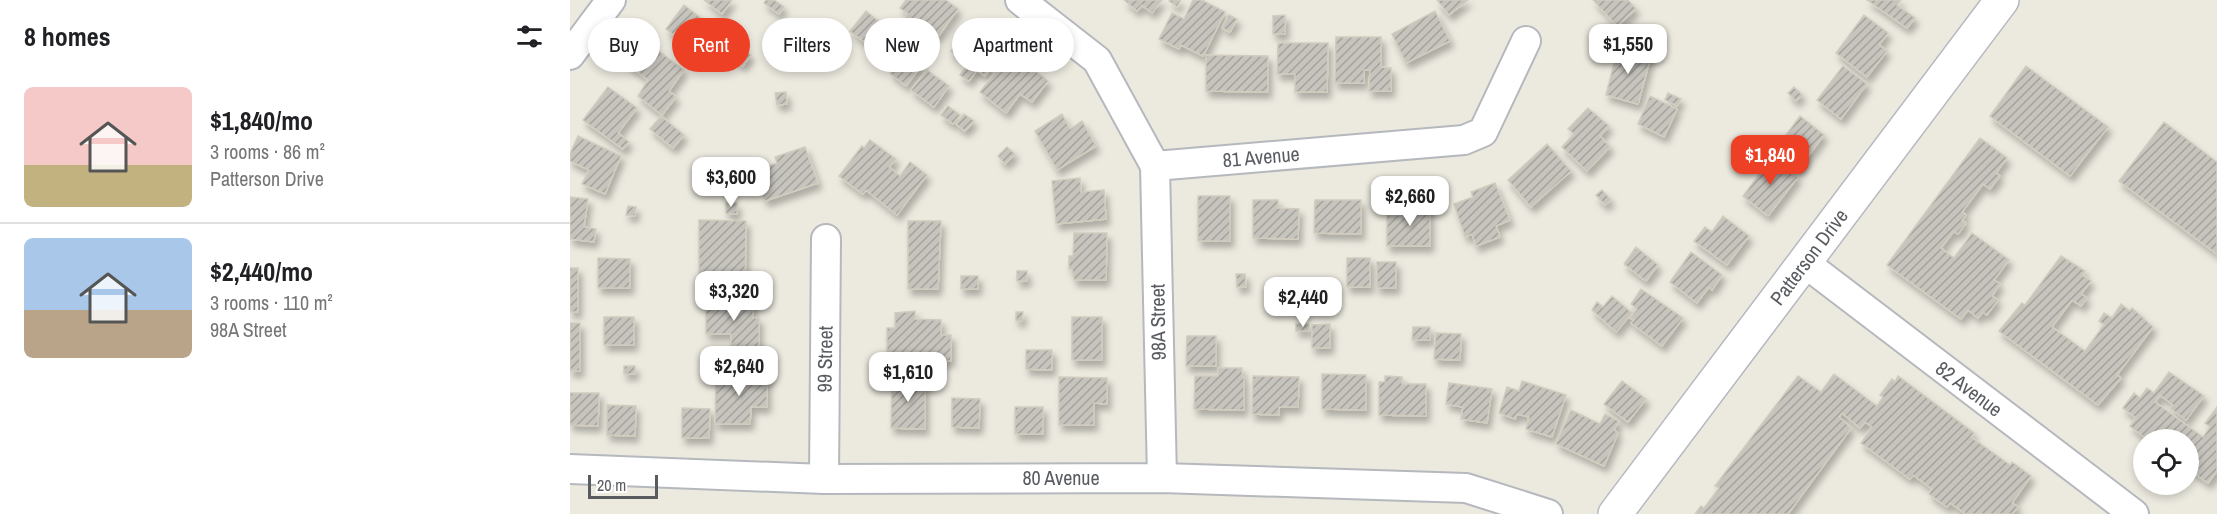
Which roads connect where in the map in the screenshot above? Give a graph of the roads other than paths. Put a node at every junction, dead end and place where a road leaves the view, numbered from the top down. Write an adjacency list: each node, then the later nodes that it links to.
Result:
1 (611, 0): 5 (street)
2 (1020, 0): 6 (street)
3 (2002, 0): 8 (street, Patterson Drive)
4 (1526, 41): 6 (street, 81 Avenue)
5 (570, 55)
6 (1155, 166): 10 (street, 98A Street)
7 (826, 239): 11 (street, 99 Street)
8 (1805, 263): 13 (street, Patterson Drive); 14 (street, 82 Avenue)
9 (570, 469): 11 (street, 80 Avenue)
10 (1162, 478): 11 (street, 80 Avenue); 12 (street, 80 Avenue)
11 (824, 479)
12 (1548, 514)
13 (1616, 514)
14 (2134, 514)

